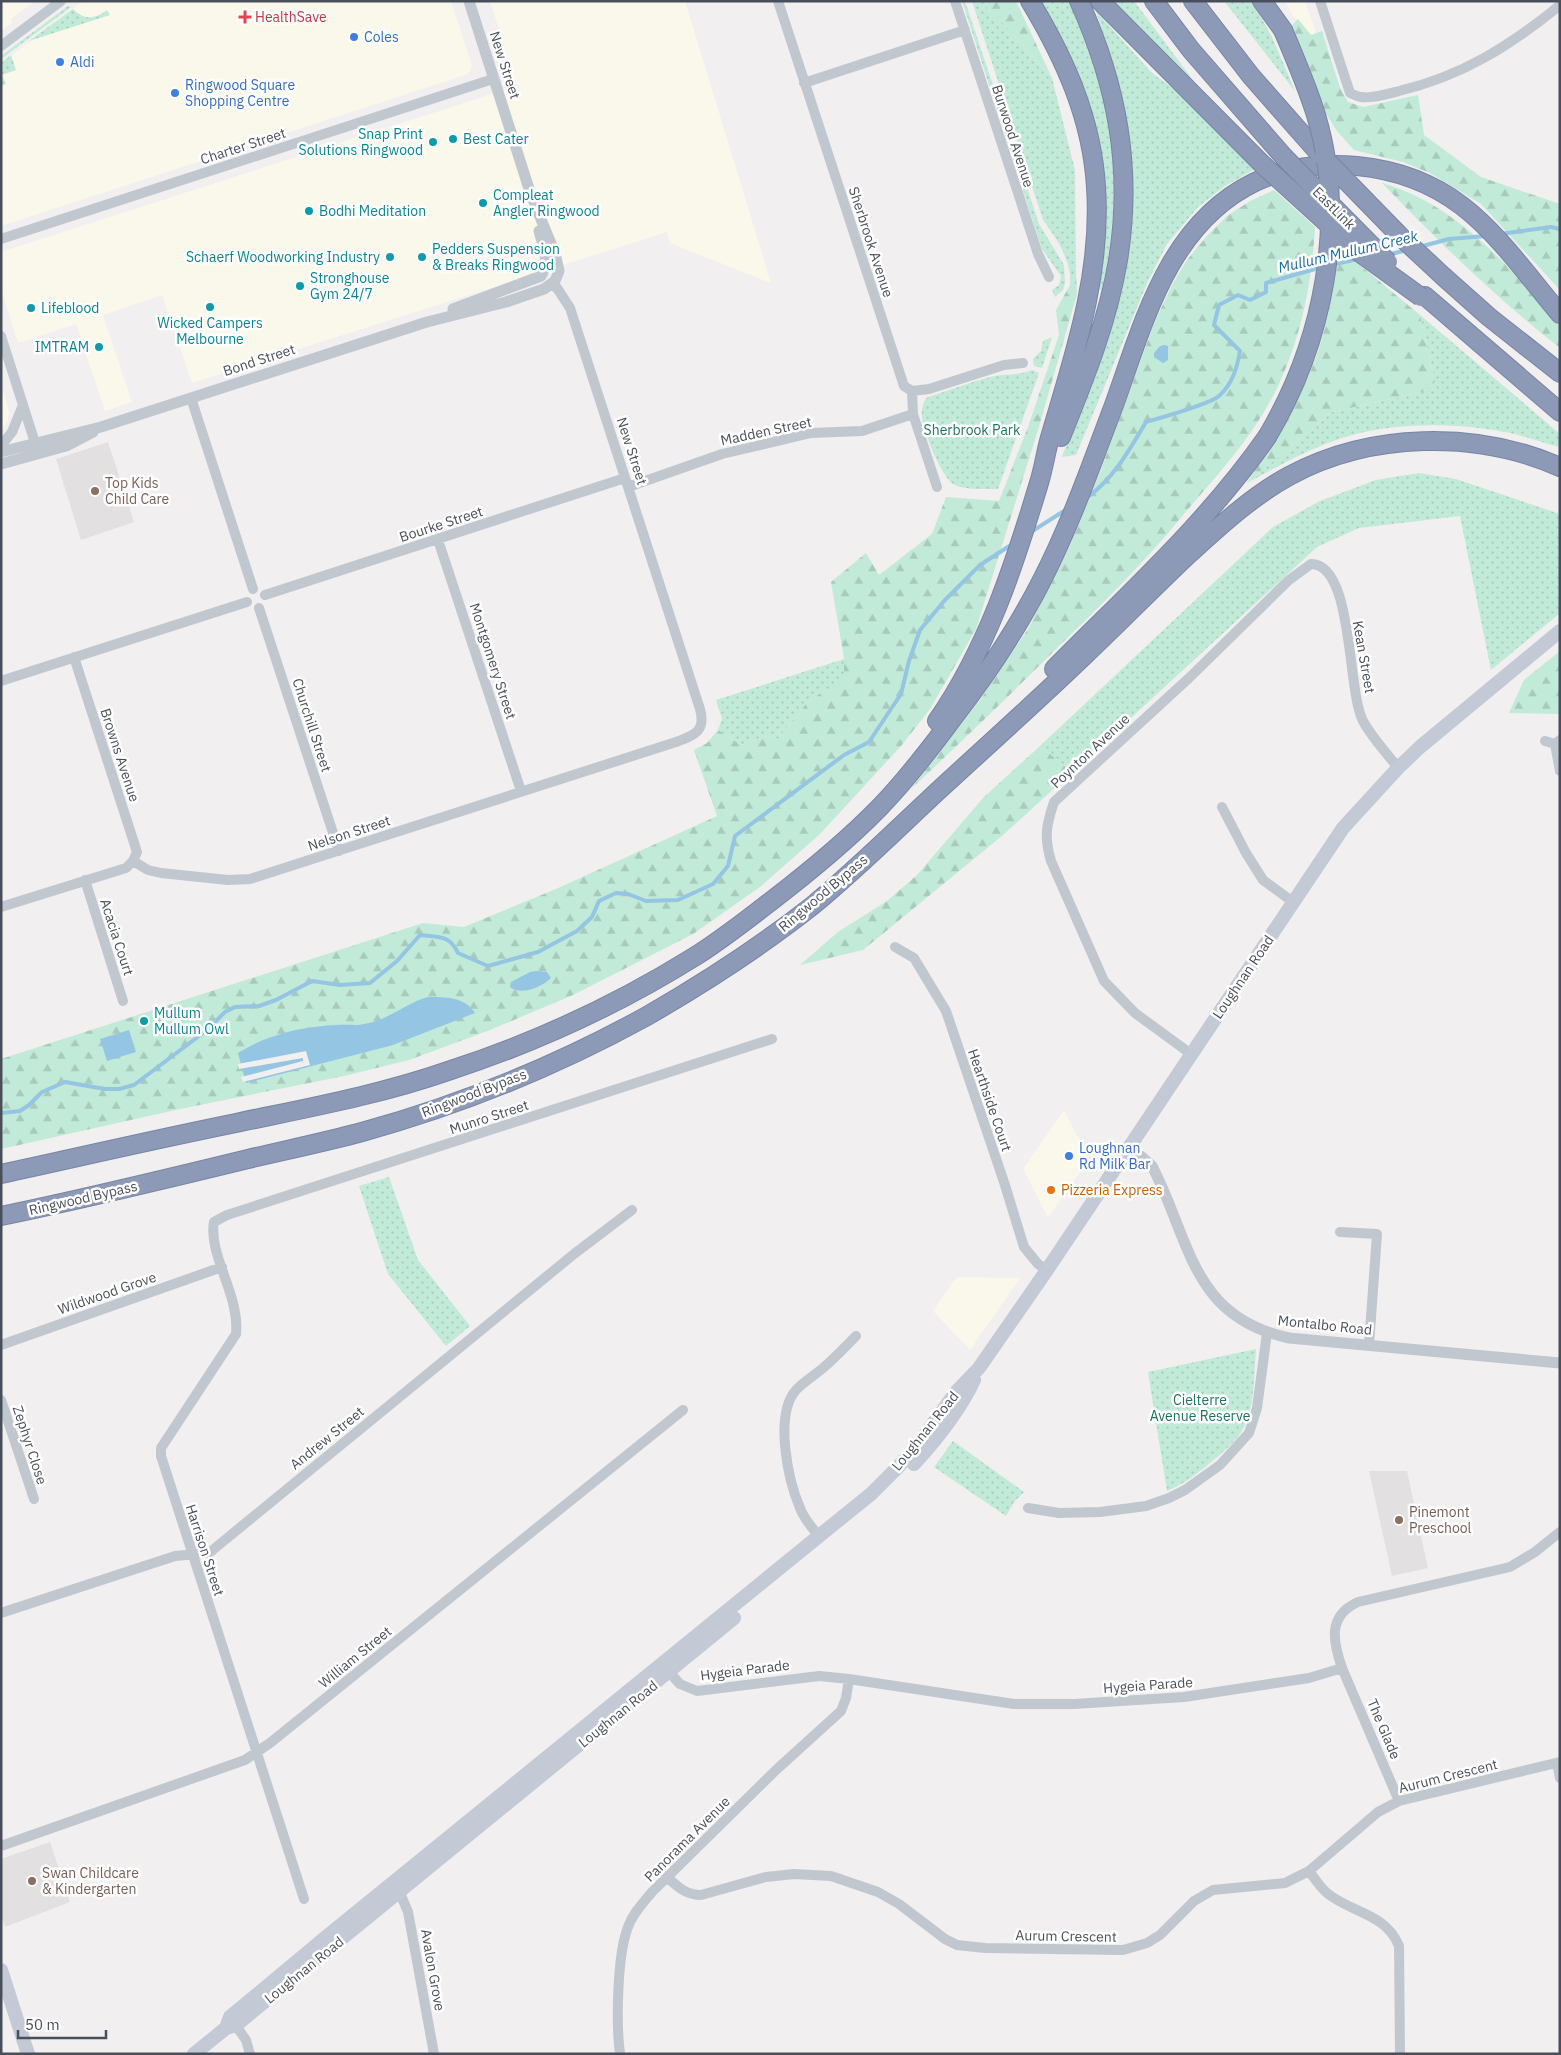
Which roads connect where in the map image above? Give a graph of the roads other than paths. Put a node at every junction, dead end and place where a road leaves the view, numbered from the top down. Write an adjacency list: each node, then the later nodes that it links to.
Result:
1 (60, 1): 17 (street)
2 (469, 1): 19 (street, New Street)
3 (778, 1): 20 (street, Sherbrook Avenue)
4 (955, 1): 15 (street, Burwood Avenue)
5 (1030, 1): 43 (highway)
6 (1079, 1): 43 (highway)
7 (1100, 1): 26 (highway, bridge)
8 (1154, 1): 26 (highway, EastLink, bridge)
9 (1193, 1): 18 (highway, EastLink)
10 (1208, 1): 18 (highway)
11 (1262, 1): 16 (highway)
12 (1270, 1): 16 (highway)
13 (1320, 1): 14 (street)
14 (1560, 5)
15 (964, 30): 20 (street); 24 (street, Burwood Avenue)
16 (1283, 30): 61 (highway, bridge)
17 (1, 46)
18 (1251, 76): 32 (highway, EastLink, bridge)
19 (493, 79): 21 (street, New Street); 22 (street, Charter Street)
20 (804, 82): 33 (street, Sherbrook Avenue)
21 (531, 195): 23 (street, New Street); 25 (street, New Street)
22 (1, 239)
23 (543, 272): 25 (street, New Street); 27 (street, Bond Street)
24 (1049, 277)
25 (551, 285): 27 (street); 29 (street, Bond Street); 44 (street, New Street)
26 (1423, 297): 36 (highway, EastLink)
27 (478, 299): 29 (street, Bond Street)
28 (1560, 314): 65 (highway)
29 (427, 322): 34 (street, Bond Street)
30 (1, 336): 35 (street)
31 (1023, 362): 33 (street)
32 (1560, 373)
33 (912, 391): 37 (street)
34 (191, 398): 39 (street, Bond Street); 48 (street)
35 (23, 405): 38 (street); 39 (street)
36 (1560, 412)
37 (912, 414): 44 (street, Madden Street); 45 (street)
38 (1, 446)
39 (37, 449): 40 (street, Bond Street); 41 (street, Bond Street)
40 (1, 452)
41 (1, 464)
42 (1560, 466): 61 (highway)
43 (1040, 480): 65 (highway)
44 (626, 483): 46 (street, Bourke Street); 55 (street, New Street)
45 (937, 487)
46 (438, 540): 49 (street, Bourke Street); 59 (street, Montgomery Street)
47 (1301, 570): 57 (street, Kean Street); 71 (street, Poynton Avenue)
48 (253, 589): 49 (street); 50 (street)
49 (265, 596): 51 (street)
50 (247, 602): 51 (street); 53 (street)
51 (259, 608): 62 (street, Churchill Street)
52 (1560, 631): 57 (main road, Loughnan Road)
53 (74, 657): 54 (street); 63 (street, Browns Avenue)
54 (1, 681)
55 (701, 727): 59 (street, Nelson Street)
56 (1553, 741): 58 (street)
57 (1398, 768): 66 (main road, Loughnan Road)
58 (1560, 771)
59 (521, 791): 62 (street, Nelson Street)
60 (1222, 807): 66 (street)
61 (887, 838): 75 (highway, Ringwood Bypass)
62 (338, 851): 63 (street, Nelson Street)
63 (133, 861): 64 (street)
64 (85, 880): 67 (street); 69 (street, Acacia Court)
65 (773, 900): 73 (highway, Ringwood Bypass)
66 (1293, 902): 71 (main road, Loughnan Road)
67 (1, 907)
68 (895, 947): 79 (street, Hearthside Court)
69 (123, 1001)
70 (772, 1039): 76 (street, Munro Street)
71 (1192, 1054): 72 (main road, Loughnan Road)
72 (1128, 1149): 79 (main road, Loughnan Road); 80 (street, Montalbo Road)
73 (1, 1174)
74 (632, 1210): 93 (street, Andrew Street)
75 (1, 1216)
76 (214, 1222): 78 (street, Harrison Street)
77 (1340, 1232): 83 (street)
78 (222, 1267): 82 (street, Wildwood Grove); 93 (street, Harrison Street)
79 (1047, 1270): 85 (main road, Loughnan Road)
80 (1267, 1333): 83 (street, Montalbo Road); 90 (street)
81 (856, 1336): 92 (street)
82 (1, 1345)
83 (1369, 1345): 84 (street, Montalbo Road)
84 (1560, 1362)
85 (979, 1368): 92 (main road, Loughnan Road); 96 (main road, Loughnan Road)
86 (1, 1400): 88 (street, Zephyr Close)
87 (682, 1410): 98 (street, William Street)
88 (5, 1426): 89 (street, Zephyr Close)
89 (34, 1499)
90 (1028, 1508)
91 (1560, 1532): 95 (street)
92 (820, 1536): 108 (main road, Loughnan Road)
93 (192, 1554): 94 (street, Andrew Street); 98 (street, Harrison Street)
94 (1, 1613)
95 (1342, 1668): 97 (street, Hygeia Parade); 101 (street, The Glade)
96 (669, 1672): 97 (street, Hygeia Parade); 105 (main road, Loughnan Road)
97 (849, 1679): 104 (street, Panorama Avenue)
98 (256, 1752): 102 (street, William Street); 106 (street, Harrison Street)
99 (1558, 1762): 100 (street); 101 (street, Aurum Crescent)
100 (1560, 1778)
101 (1399, 1802): 103 (street, Aurum Crescent)
102 (1, 1846)
103 (1309, 1871): 104 (street, Aurum Crescent); 114 (street)
104 (667, 1877): 113 (street, Panorama Avenue)
105 (400, 1893): 108 (main road, Loughnan Road); 112 (street, Avalon Grove)
106 (304, 1899)
107 (1, 1970): 109 (main road)
108 (230, 2024): 110 (main road, Loughnan Road); 111 (street)
109 (28, 2054)
110 (194, 2054)
111 (250, 2054)
112 (434, 2054)
113 (620, 2054)
114 (1400, 2054)

